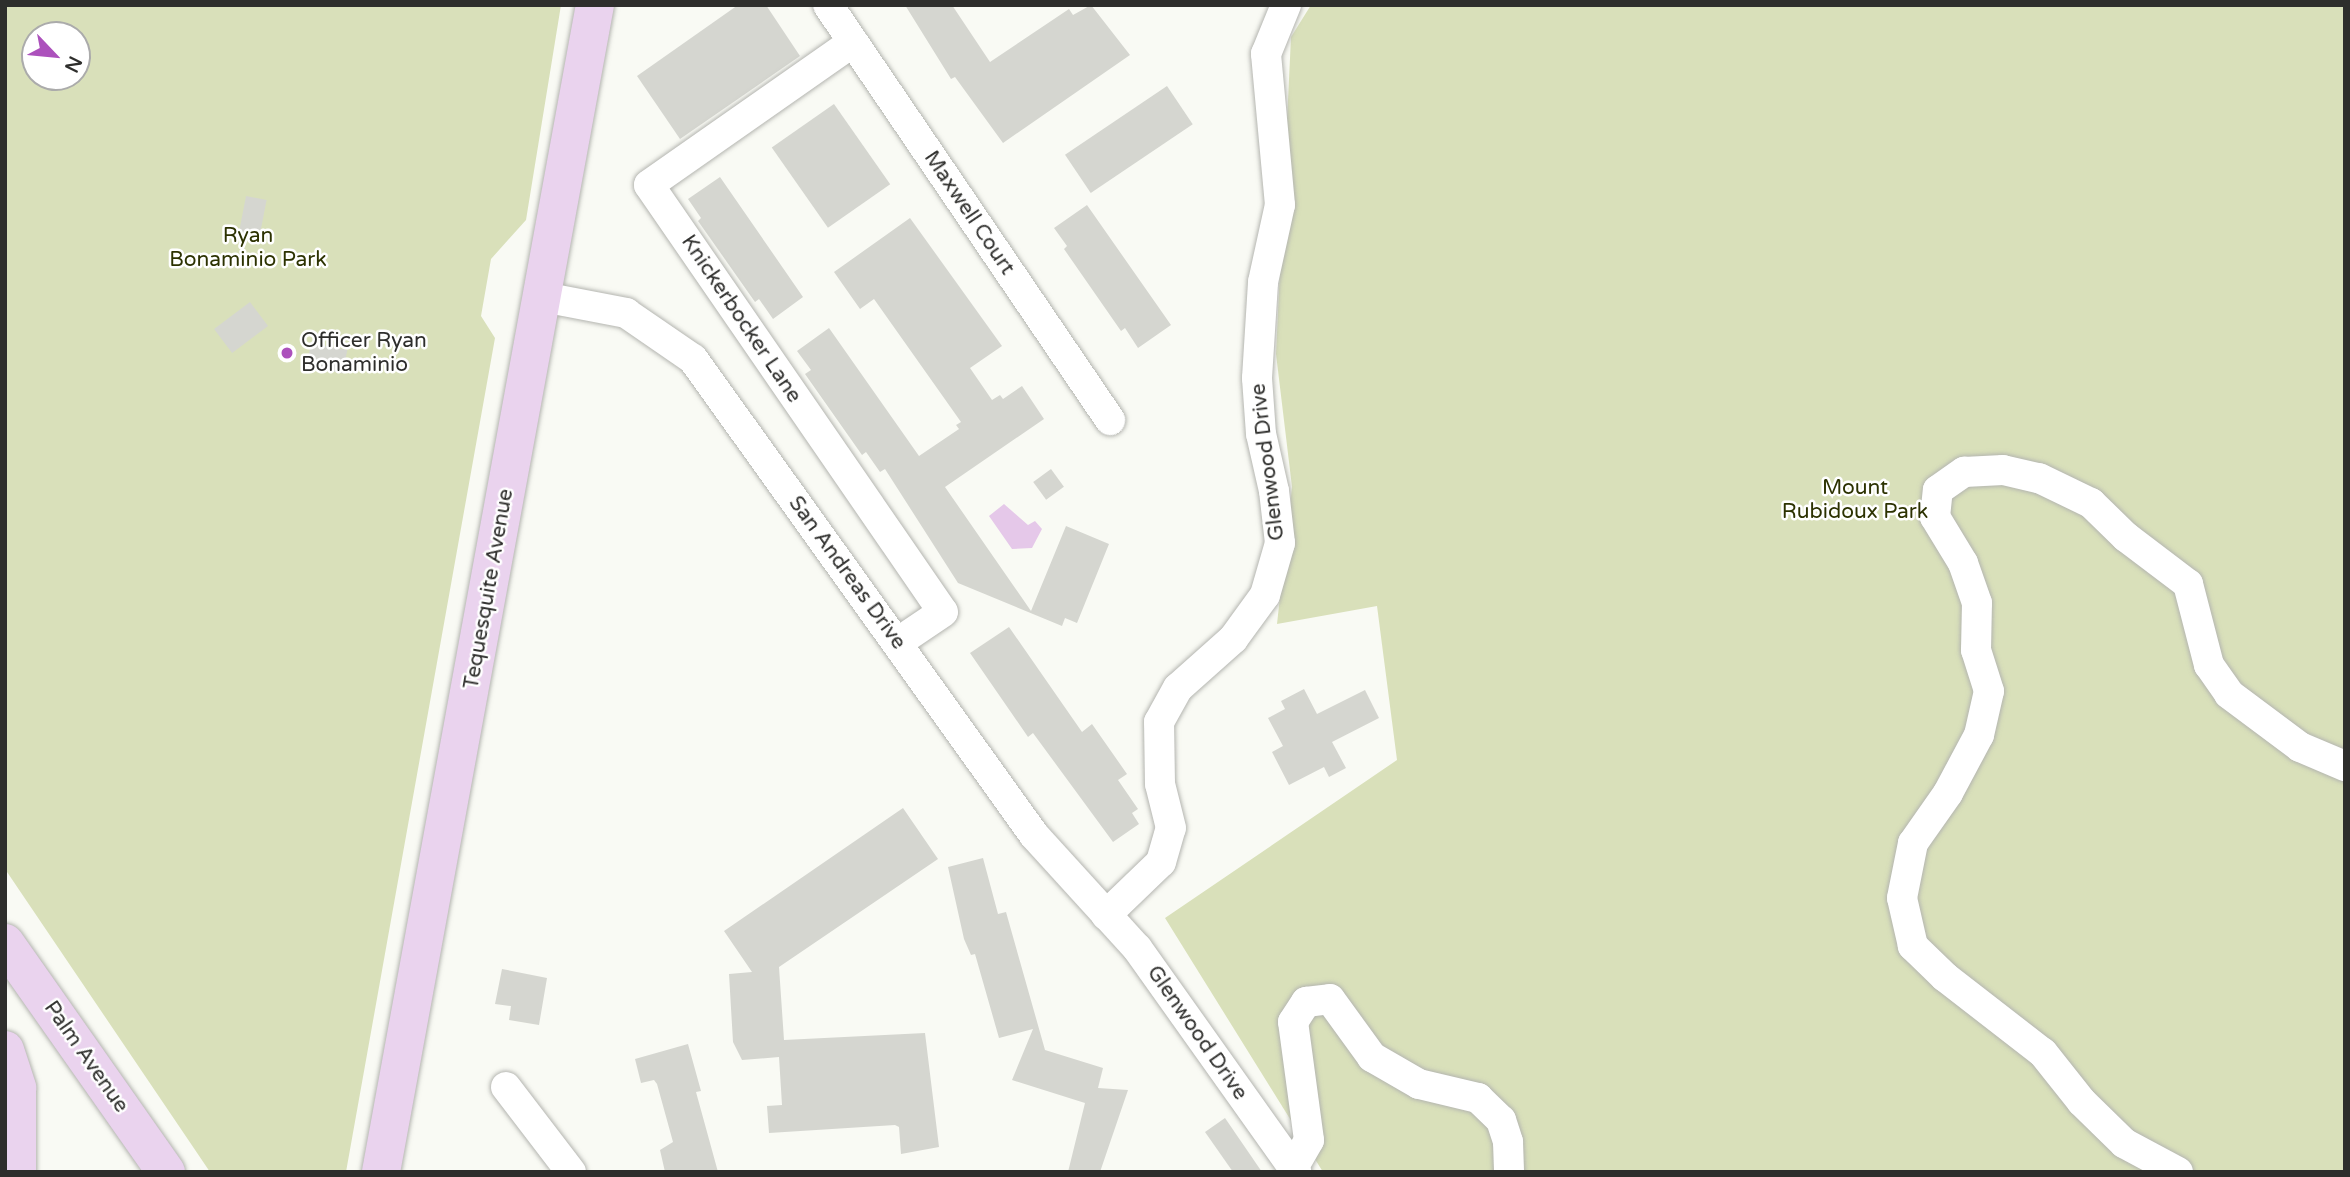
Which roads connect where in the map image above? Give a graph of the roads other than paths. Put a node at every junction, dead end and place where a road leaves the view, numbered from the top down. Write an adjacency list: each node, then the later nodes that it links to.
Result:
1 (595, 5): 5 (street, Tequesquite Avenue)
2 (828, 5): 4 (street, Maxwell Court)
3 (1286, 5): 9 (street, Glenwood Drive)
4 (853, 42): 6 (street, Maxwell Court); 7 (street, Knickerbocker Lane)
5 (543, 297): 7 (street, San Andreas Drive); 16 (street, Tequesquite Avenue)
6 (1110, 420)
7 (897, 643): 9 (street, San Andreas Drive)
8 (2345, 766): 19 (street)
9 (1106, 915): 13 (street, Glenwood Drive)
10 (5, 943): 15 (street, Palm Avenue)
11 (5, 1050): 14 (street)
12 (506, 1087): 17 (street)
13 (1294, 1170): 18 (street)
14 (18, 1172)
15 (166, 1172)
16 (381, 1172)
17 (570, 1172)
18 (1509, 1172)
19 (2178, 1172)

